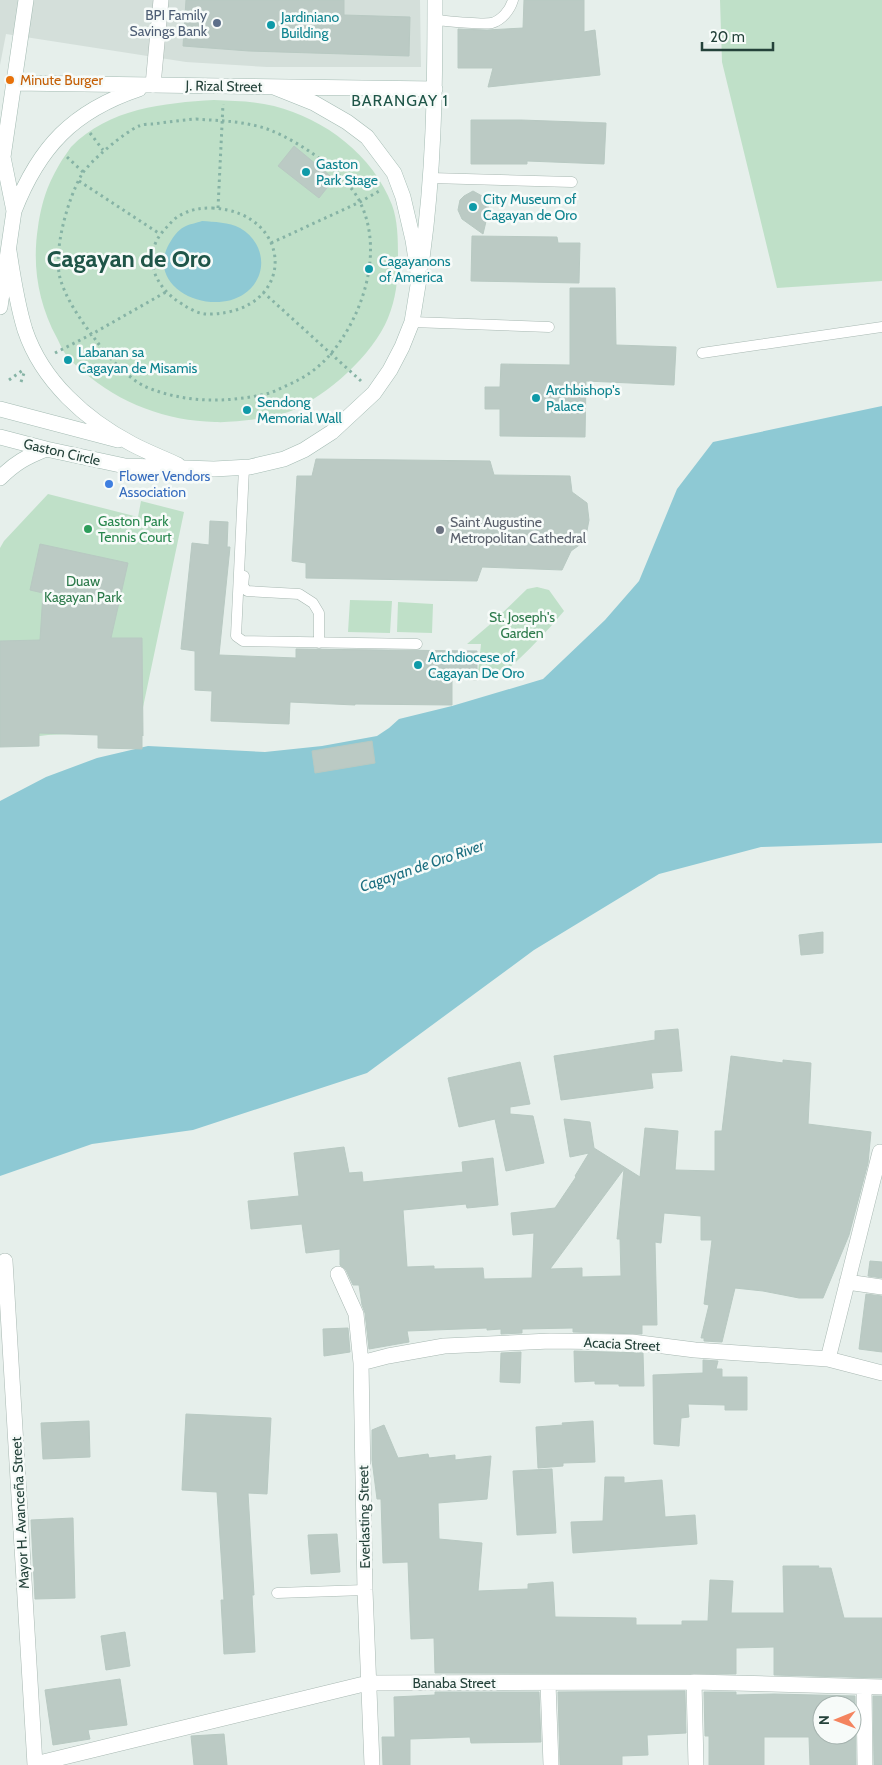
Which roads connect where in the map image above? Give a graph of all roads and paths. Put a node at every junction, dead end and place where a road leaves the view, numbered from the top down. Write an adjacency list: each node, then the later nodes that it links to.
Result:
1 (26, 0): 6 (street)
2 (161, 0): 7 (street)
3 (435, 0): 5 (street)
4 (513, 0): 5 (lane)
5 (435, 20): 10 (street)
6 (14, 83): 7 (street, J. Rizal Street); 12 (street)
7 (153, 85): 8 (street, J. Rizal Street); 20 (street)
8 (224, 86): 9 (street, J. Rizal Street); 11 (path)
9 (274, 87): 10 (street, J. Rizal Street); 16 (street, Gaston Circle)
10 (435, 89): 14 (street)
11 (222, 121): 15 (path); 18 (path); 19 (path)
12 (3, 132): 13 (street)
13 (2, 163): 20 (street)
14 (431, 178): 17 (lane); 24 (street)
15 (79, 181): 21 (path); 31 (path)
16 (397, 181): 18 (path); 24 (street, Gaston Circle)
17 (572, 182)
18 (360, 202): 22 (path); 33 (path)
19 (218, 208): 21 (path); 22 (path)
20 (14, 212): 23 (street)
21 (160, 234): 25 (path)
22 (271, 243): 26 (path)
23 (9, 252): 27 (street); 34 (street, Gaston Circle)
24 (419, 279): 28 (street, Gaston Circle)
25 (166, 292): 26 (path); 31 (path)
26 (263, 292): 33 (path)
27 (0, 307)
28 (412, 322): 29 (lane); 37 (street, Gaston Circle)
29 (549, 327)
30 (882, 327): 32 (lane)
31 (92, 334): 33 (path); 34 (path)
32 (702, 353)
33 (332, 354): 37 (path)
34 (39, 361): 40 (street, Gaston Circle)
35 (9, 380): 36 (path)
36 (21, 382)
37 (374, 393): 43 (street, Gaston Circle)
38 (0, 409): 40 (street, Gaston Circle)
39 (0, 436): 41 (street, Gaston Circle)
40 (131, 444): 42 (street, Gaston Circle)
41 (46, 450): 42 (street, Gaston Circle); 44 (street)
42 (184, 468): 43 (street, Gaston Circle)
43 (247, 468): 45 (lane); 45 (lane)
44 (0, 478)
45 (319, 642): 46 (lane)
46 (417, 644)
47 (880, 1152): 50 (street)
48 (5, 1261): 62 (street, Mayor H. Avanceña Street)
49 (338, 1274): 53 (street, Everlasting Street)
50 (847, 1282): 51 (street); 52 (street)
51 (882, 1288)
52 (828, 1359): 53 (street, Acacia Street); 54 (street, Acacia Street)
53 (362, 1363): 55 (street, Everlasting Street)
54 (882, 1373)
55 (365, 1590): 56 (lane); 58 (street, Everlasting Street)
56 (277, 1593)
57 (694, 1682): 59 (street, Banaba Street); 60 (street, Banaba Street); 65 (street)
58 (368, 1683): 59 (street, Banaba Street); 62 (street, Banaba Street); 63 (street, Everlasting Street)
59 (548, 1683): 64 (street)
60 (864, 1687): 61 (street, Banaba Street); 66 (street)
61 (882, 1687)
62 (35, 1765)
63 (372, 1765)
64 (551, 1765)
65 (696, 1765)
66 (865, 1765)

